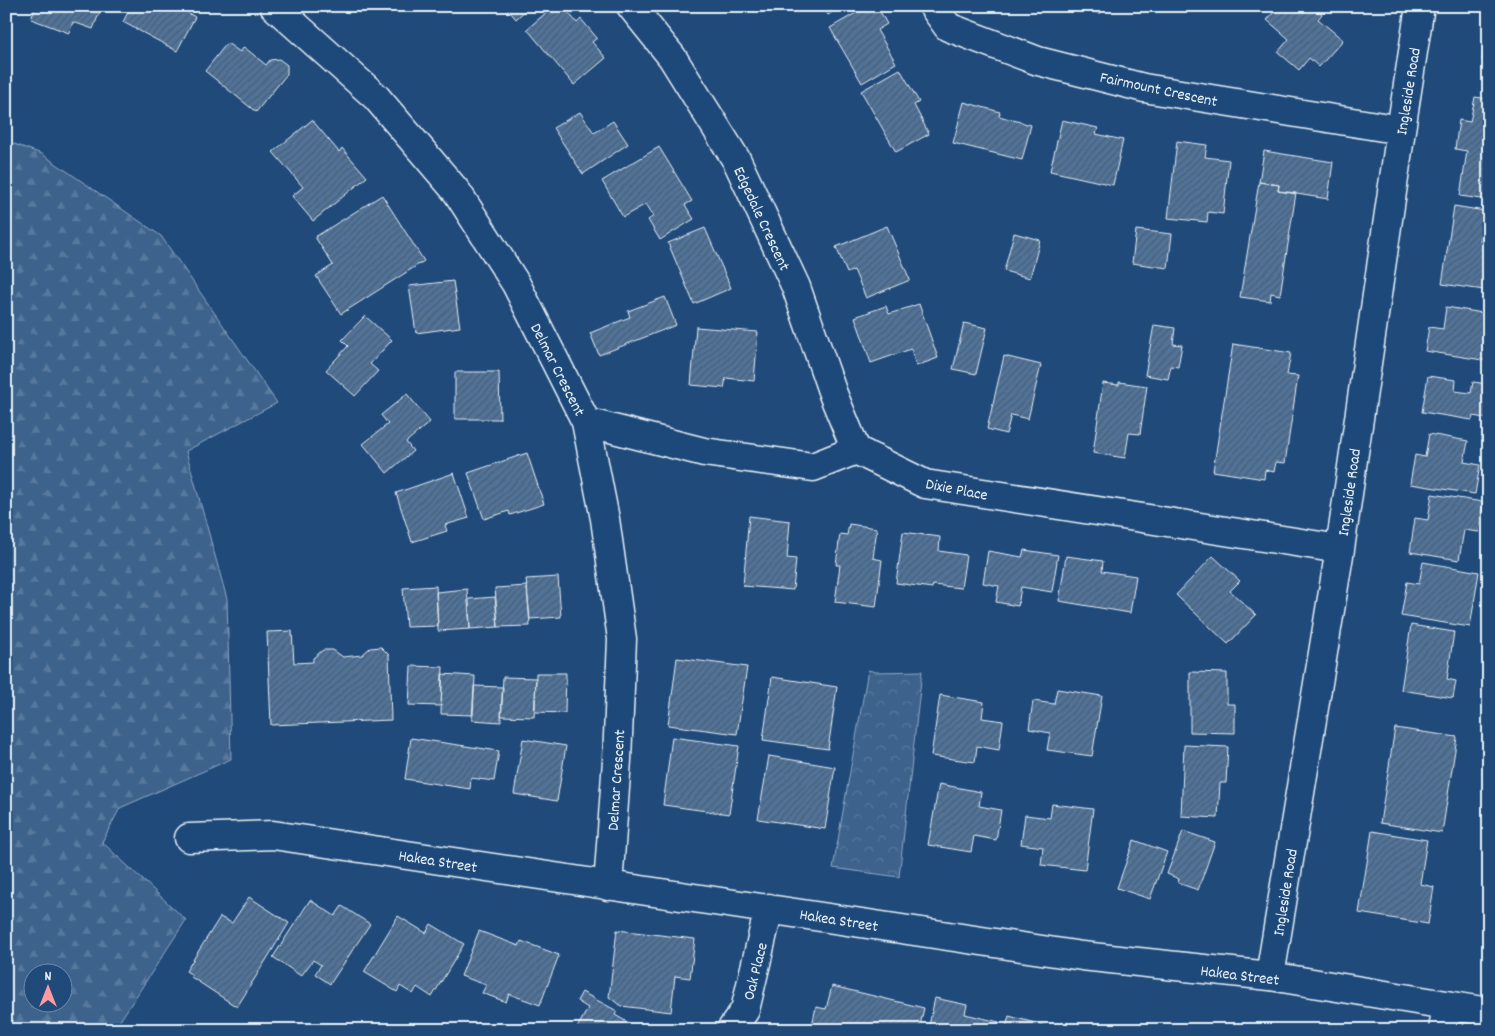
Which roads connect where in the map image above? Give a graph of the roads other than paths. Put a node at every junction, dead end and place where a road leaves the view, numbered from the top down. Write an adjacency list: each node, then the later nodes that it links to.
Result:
1 (274, 6): 6 (street, Delmar Crescent)
2 (631, 6): 7 (street, Edgedale Crescent)
3 (933, 6): 5 (street, Fairmount Crescent)
4 (1420, 6): 5 (street, Ingleside Road)
5 (1400, 130): 8 (street, Ingleside Road)
6 (586, 422): 7 (street); 10 (street, Delmar Crescent)
7 (856, 450): 8 (street, Dixie Place)
8 (1340, 548): 12 (street, Ingleside Road)
9 (189, 838): 10 (street, Hakea Street)
10 (608, 886): 11 (street, Hakea Street)
11 (769, 908): 12 (street, Hakea Street); 15 (street, Oak Place)
12 (1270, 976): 14 (street, Hakea Street)
13 (1489, 1012): 14 (street, Hakea Street)
14 (1445, 1018)
15 (731, 1030)

